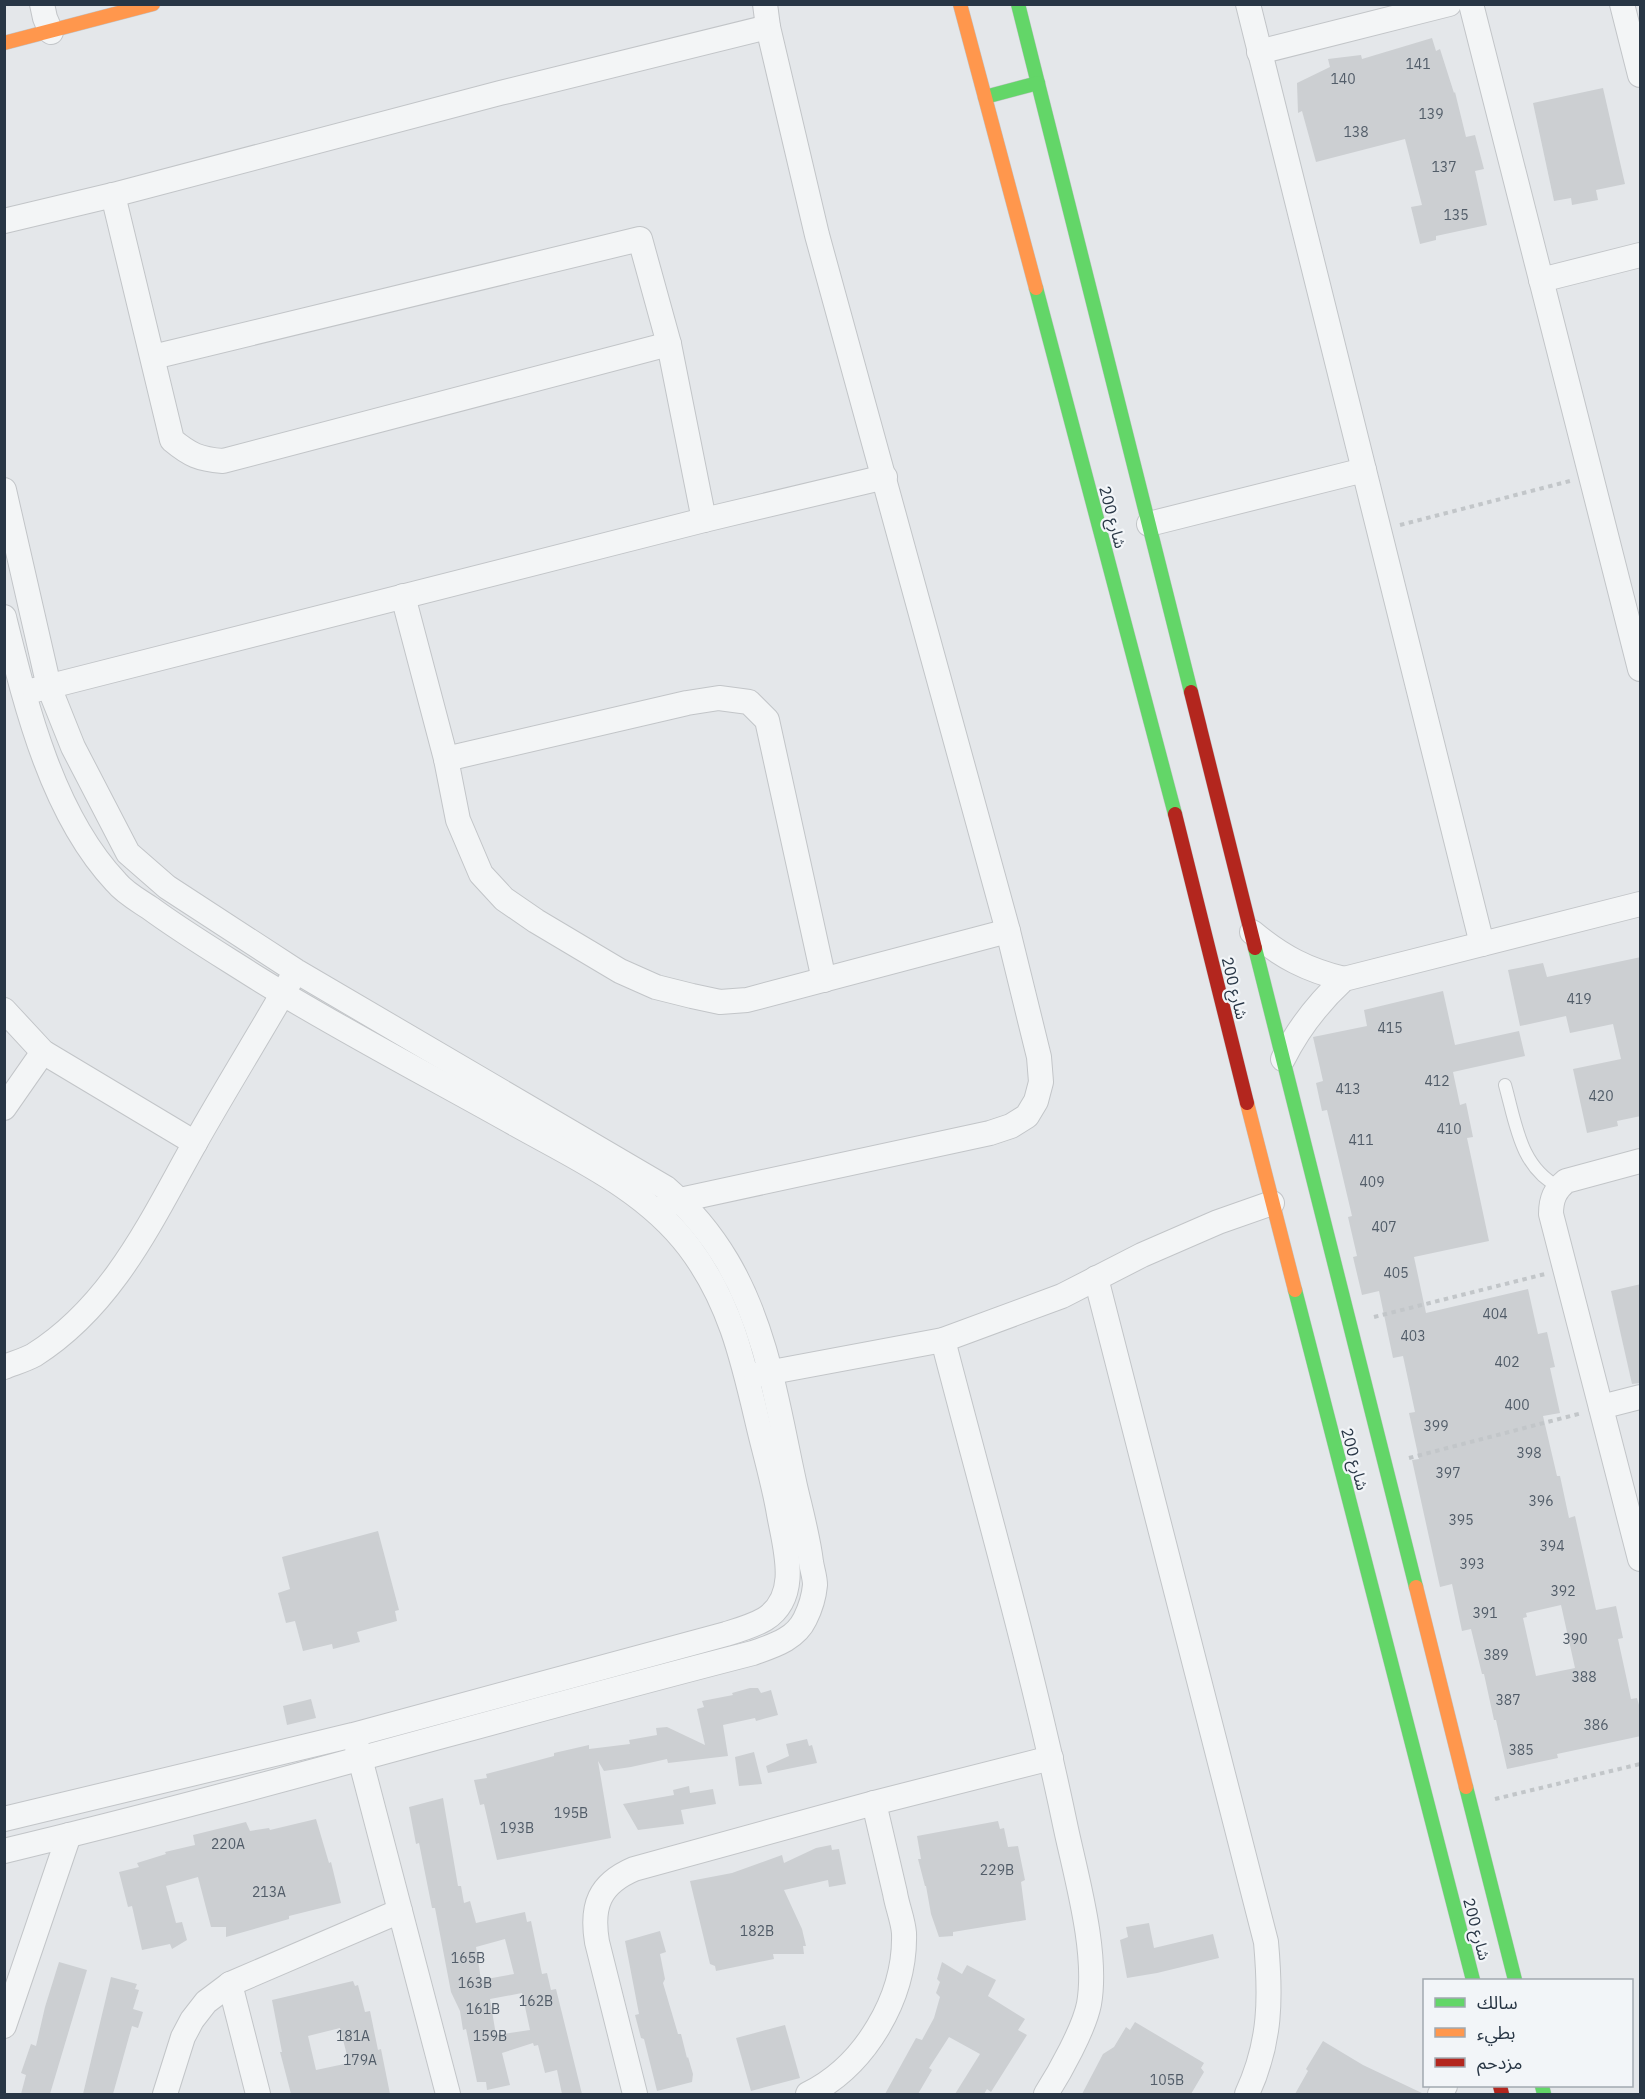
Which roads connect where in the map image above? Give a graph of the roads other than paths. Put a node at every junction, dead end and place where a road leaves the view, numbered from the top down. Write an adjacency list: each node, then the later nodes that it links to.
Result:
1 (153, 4): 9 (street)
2 (960, 4): 14 (street, شارع 200)
3 (1018, 4): 13 (street, شارع 200)
4 (1248, 4): 11 (street)
5 (1449, 4): 11 (street)
6 (1471, 4): 18 (street)
7 (1622, 4): 12 (street)
8 (766, 16): 15 (street); 22 (street)
9 (54, 17): 10 (street)
10 (4, 43)
11 (1259, 52): 21 (street)
12 (1641, 75)
13 (1038, 83): 14 (street); 25 (street, شارع 200)
14 (985, 97): 49 (street, شارع 200)
15 (113, 195): 16 (street); 20 (street)
16 (4, 221)
17 (1641, 255): 18 (street)
18 (1541, 280): 28 (street)
19 (669, 344): 20 (street); 20 (street); 24 (street)
20 (153, 357)
21 (1364, 470): 25 (street); 35 (street)
22 (885, 477): 24 (street); 33 (street)
23 (4, 490): 29 (street)
24 (704, 520): 26 (street)
25 (1149, 524): 34 (street, شارع 200)
26 (403, 596): 29 (street); 31 (street)
27 (4, 617): 30 (street)
28 (1641, 669)
29 (49, 687): 30 (street); 36 (street)
30 (23, 693): 39 (street)
31 (446, 759): 38 (street); 38 (street)
32 (1641, 904): 35 (street)
33 (1008, 931): 38 (street); 48 (street)
34 (1252, 932): 37 (street); 42 (street, شارع 200)
35 (1482, 944): 37 (street)
36 (296, 971): 39 (street); 48 (street)
37 (1344, 979): 42 (street)
38 (824, 980)
39 (283, 994): 45 (street); 50 (street)
40 (4, 1010): 41 (street)
41 (43, 1052): 44 (street); 45 (street)
42 (1283, 1059): 68 (street, شارع 200)
43 (1505, 1085): 47 (lane)
44 (4, 1108)
45 (195, 1143): 53 (street)
46 (1641, 1161): 47 (street)
47 (1559, 1187): 57 (street)
48 (680, 1200): 50 (street); 54 (street)
49 (1272, 1203): 51 (street); 67 (street, شارع 200)
50 (656, 1210): 55 (street)
51 (1096, 1278): 52 (street); 77 (street)
52 (943, 1340): 54 (street); 61 (street)
53 (4, 1367)
54 (772, 1371): 55 (street); 60 (street)
55 (747, 1377): 59 (street)
56 (1641, 1397): 57 (street)
57 (1601, 1407): 58 (street)
58 (1641, 1559)
59 (354, 1735): 60 (street); 63 (street)
60 (361, 1758): 64 (street); 66 (street)
61 (1051, 1758): 62 (street); 76 (street)
62 (874, 1803): 74 (street); 75 (street)
63 (4, 1819)
64 (69, 1835): 65 (street); 70 (street)
65 (4, 1851)
66 (400, 1911): 69 (street); 73 (street)
67 (1473, 1979)
68 (1515, 1979)
69 (230, 1984): 71 (street); 72 (street)
70 (4, 2026)
71 (165, 2094)
72 (258, 2094)
73 (448, 2094)
74 (635, 2094)
75 (808, 2094)
76 (1046, 2094)
77 (1247, 2094)

